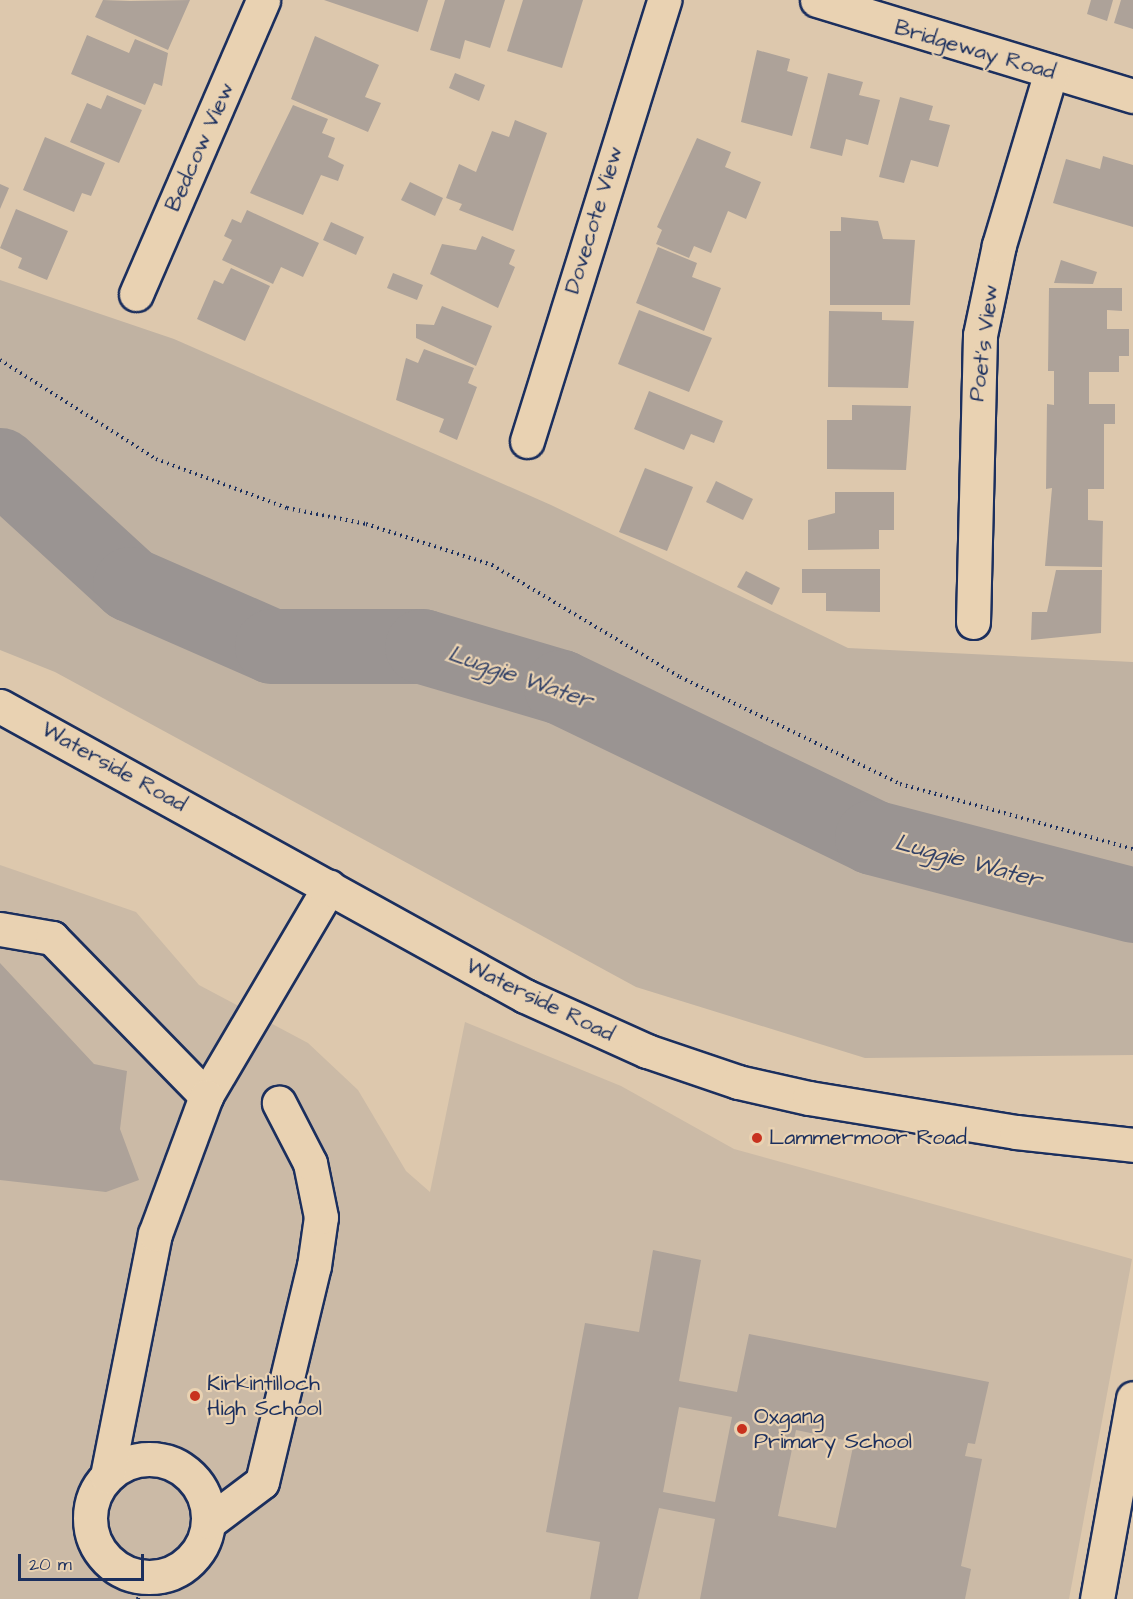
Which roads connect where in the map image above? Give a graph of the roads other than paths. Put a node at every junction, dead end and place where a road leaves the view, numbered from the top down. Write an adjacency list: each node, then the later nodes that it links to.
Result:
1 (263, 0): 7 (street, Bedcow View)
2 (664, 0): 8 (street, Dovecote View)
3 (817, 0): 4 (street, Bridgeway Road)
4 (861, 8): 5 (street, Bridgeway Road)
5 (1051, 72): 6 (street, Bridgeway Road); 9 (street, Poet's View)
6 (1133, 96)
7 (136, 294)
8 (526, 441)
9 (973, 622)
10 (0, 706): 11 (street, Waterside Road)
11 (328, 887): 13 (street); 15 (street, Waterside Road)
12 (0, 929): 13 (street)
13 (206, 1096): 17 (street)
14 (279, 1103): 18 (street)
15 (1133, 1145)
16 (1133, 1398): 20 (street)
17 (107, 1476): 18 (street); 19 (street)
18 (209, 1522): 19 (street)
19 (140, 1588)
20 (1097, 1599)

